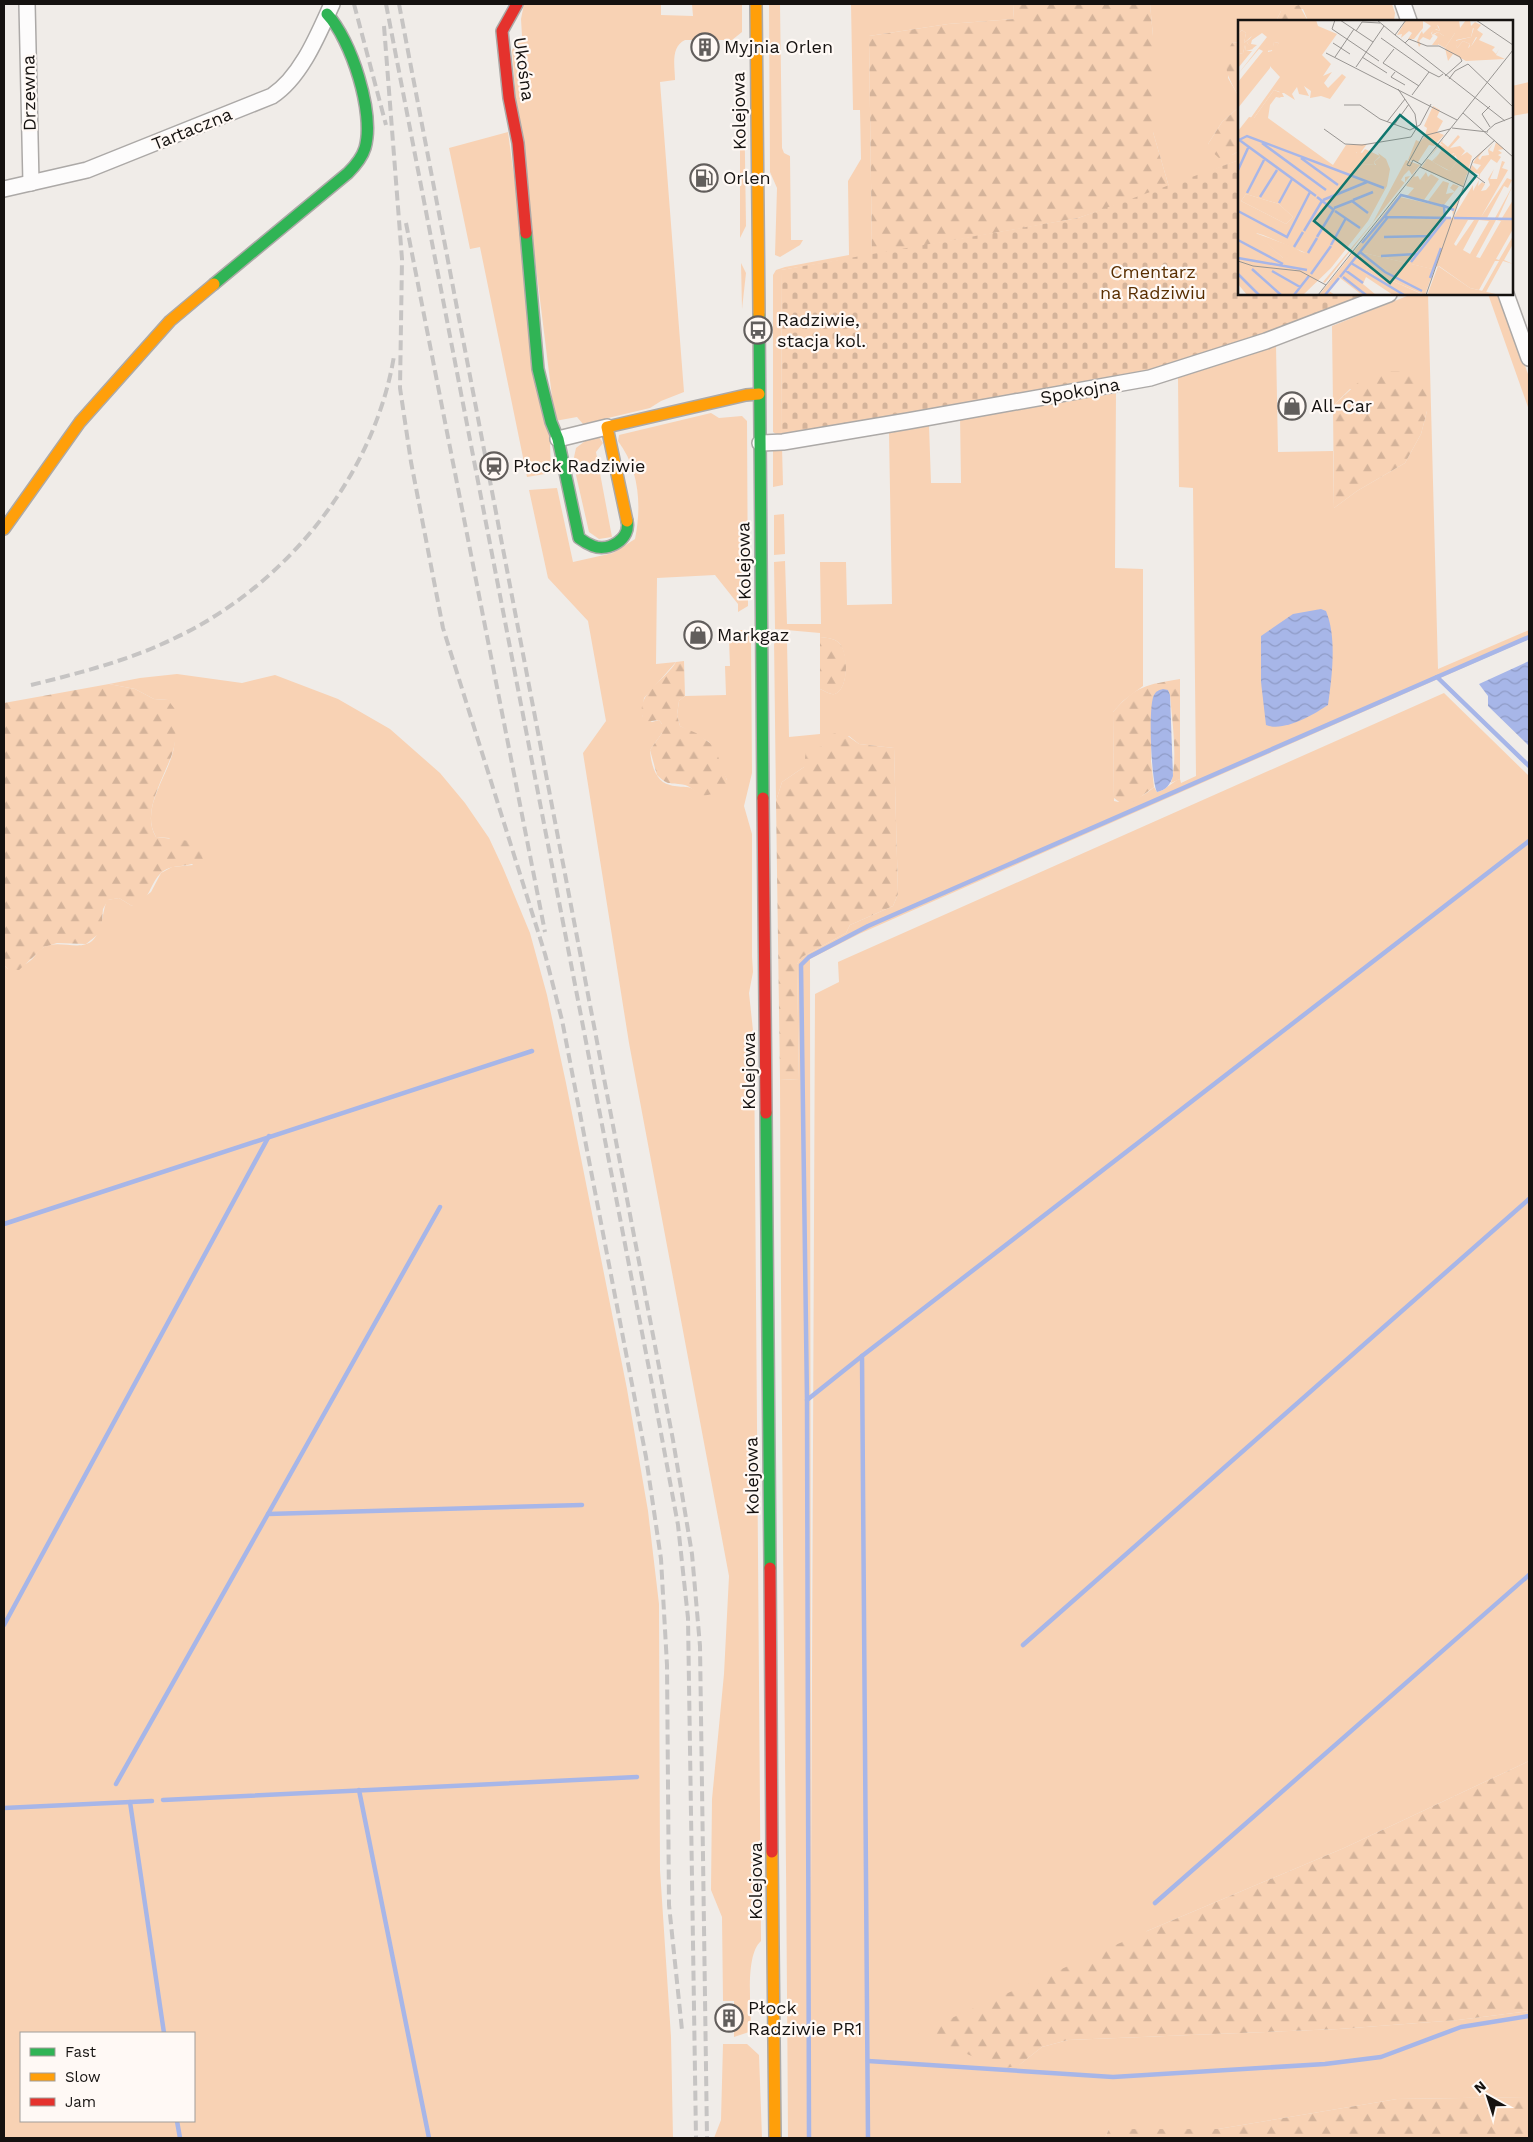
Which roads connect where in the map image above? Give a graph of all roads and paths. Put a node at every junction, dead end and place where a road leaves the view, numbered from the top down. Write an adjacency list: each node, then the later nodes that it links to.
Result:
1 (27, 4): 5 (street, Drzewna)
2 (517, 4): 12 (main road, Ukośna)
3 (756, 4): 10 (main road, Kolejowa)
4 (330, 9): 5 (street, Tartaczna); 14 (main road)
5 (30, 183): 6 (street, Tartaczna)
6 (4, 189)
7 (1386, 295): 13 (street, Spokojna)
8 (1506, 295): 9 (street)
9 (1529, 358)
10 (759, 394): 11 (main road); 13 (main road, Kolejowa)
11 (607, 427): 12 (street); 12 (main road, Ukośna)
12 (558, 439)
13 (760, 443): 15 (main road, Kolejowa)
14 (4, 529)
15 (775, 2138)

